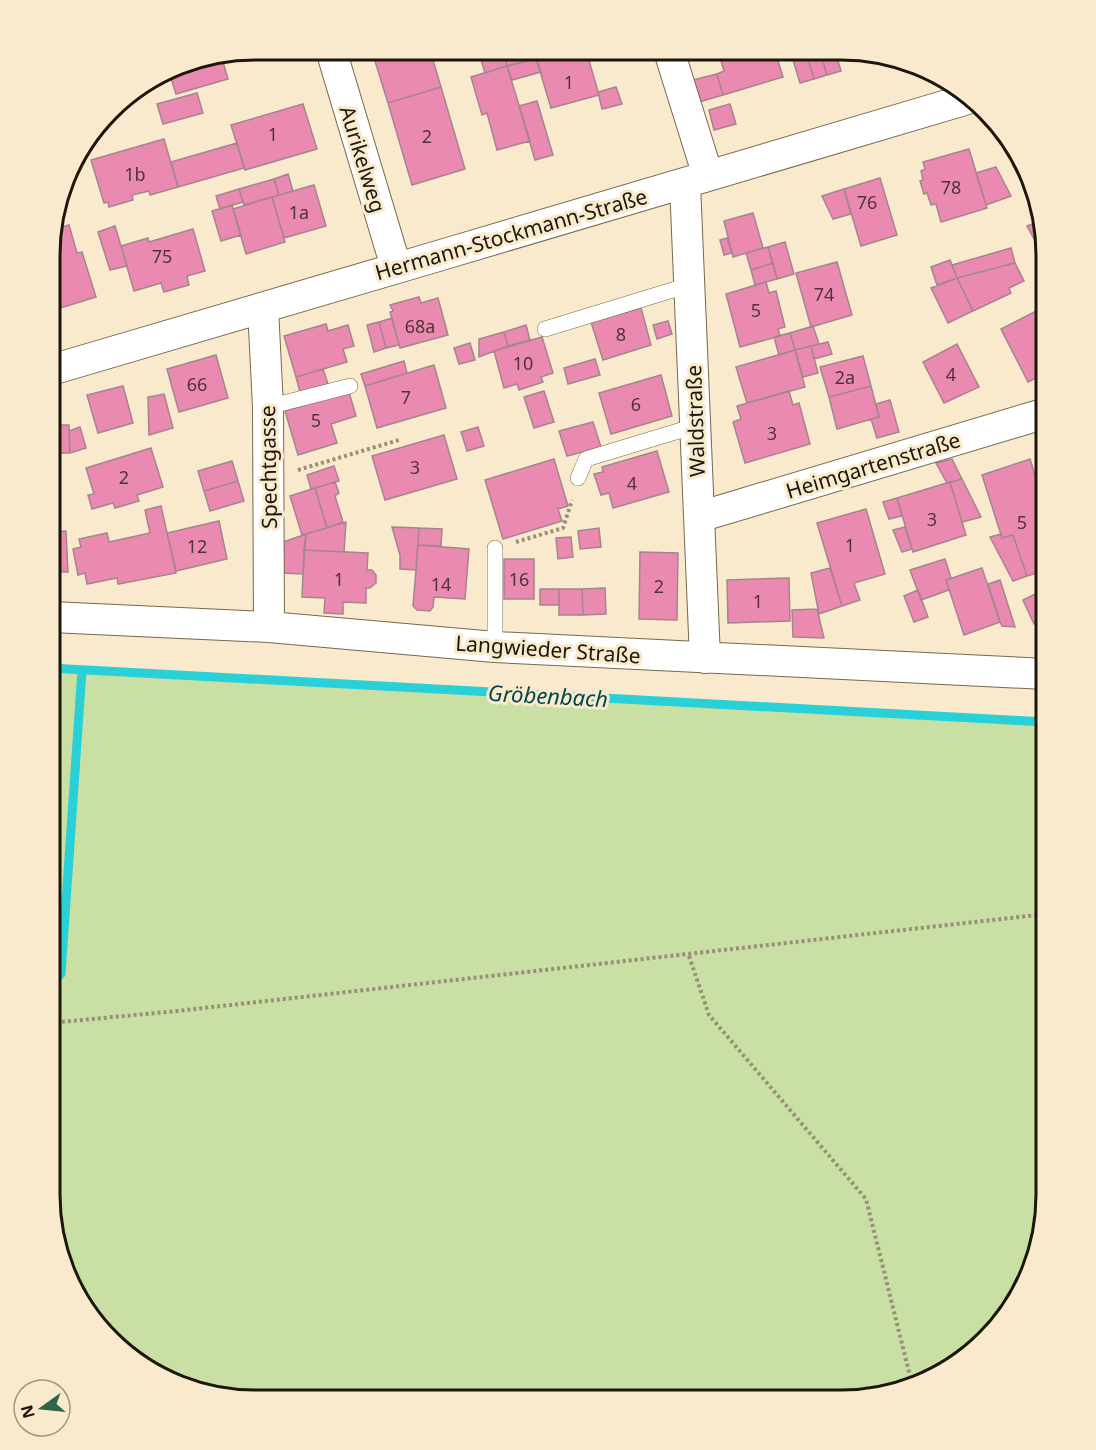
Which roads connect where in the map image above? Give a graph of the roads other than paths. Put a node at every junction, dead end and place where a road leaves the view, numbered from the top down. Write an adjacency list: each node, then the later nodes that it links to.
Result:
1 (333, 60): 5 (street, Aurikelweg)
2 (671, 60): 4 (street, Waldstraße)
3 (961, 101): 4 (street, Hermann-Stockmann-Straße)
4 (696, 180): 5 (street, Hermann-Stockmann-Straße); 6 (street, Waldstraße)
5 (396, 267): 7 (street, Hermann-Stockmann-Straße)
6 (689, 285): 8 (lane); 13 (street, Waldstraße)
7 (263, 308): 9 (street, Hermann-Stockmann-Straße); 11 (street, Spechtgasse)
8 (545, 329)
9 (60, 367)
10 (350, 386): 11 (lane)
11 (268, 407): 18 (street, Spechtgasse)
12 (1036, 416): 15 (street, Heimgartenstraße)
13 (695, 426): 14 (lane); 15 (street, Waldstraße)
14 (579, 478)
15 (699, 517): 20 (street, Waldstraße)
16 (495, 548): 19 (lane)
17 (60, 617): 18 (street, Langwieder Straße)
18 (269, 627): 19 (street, Langwieder Straße)
19 (495, 646): 20 (street, Langwieder Straße)
20 (705, 658): 21 (street, Langwieder Straße)
21 (1036, 674)

